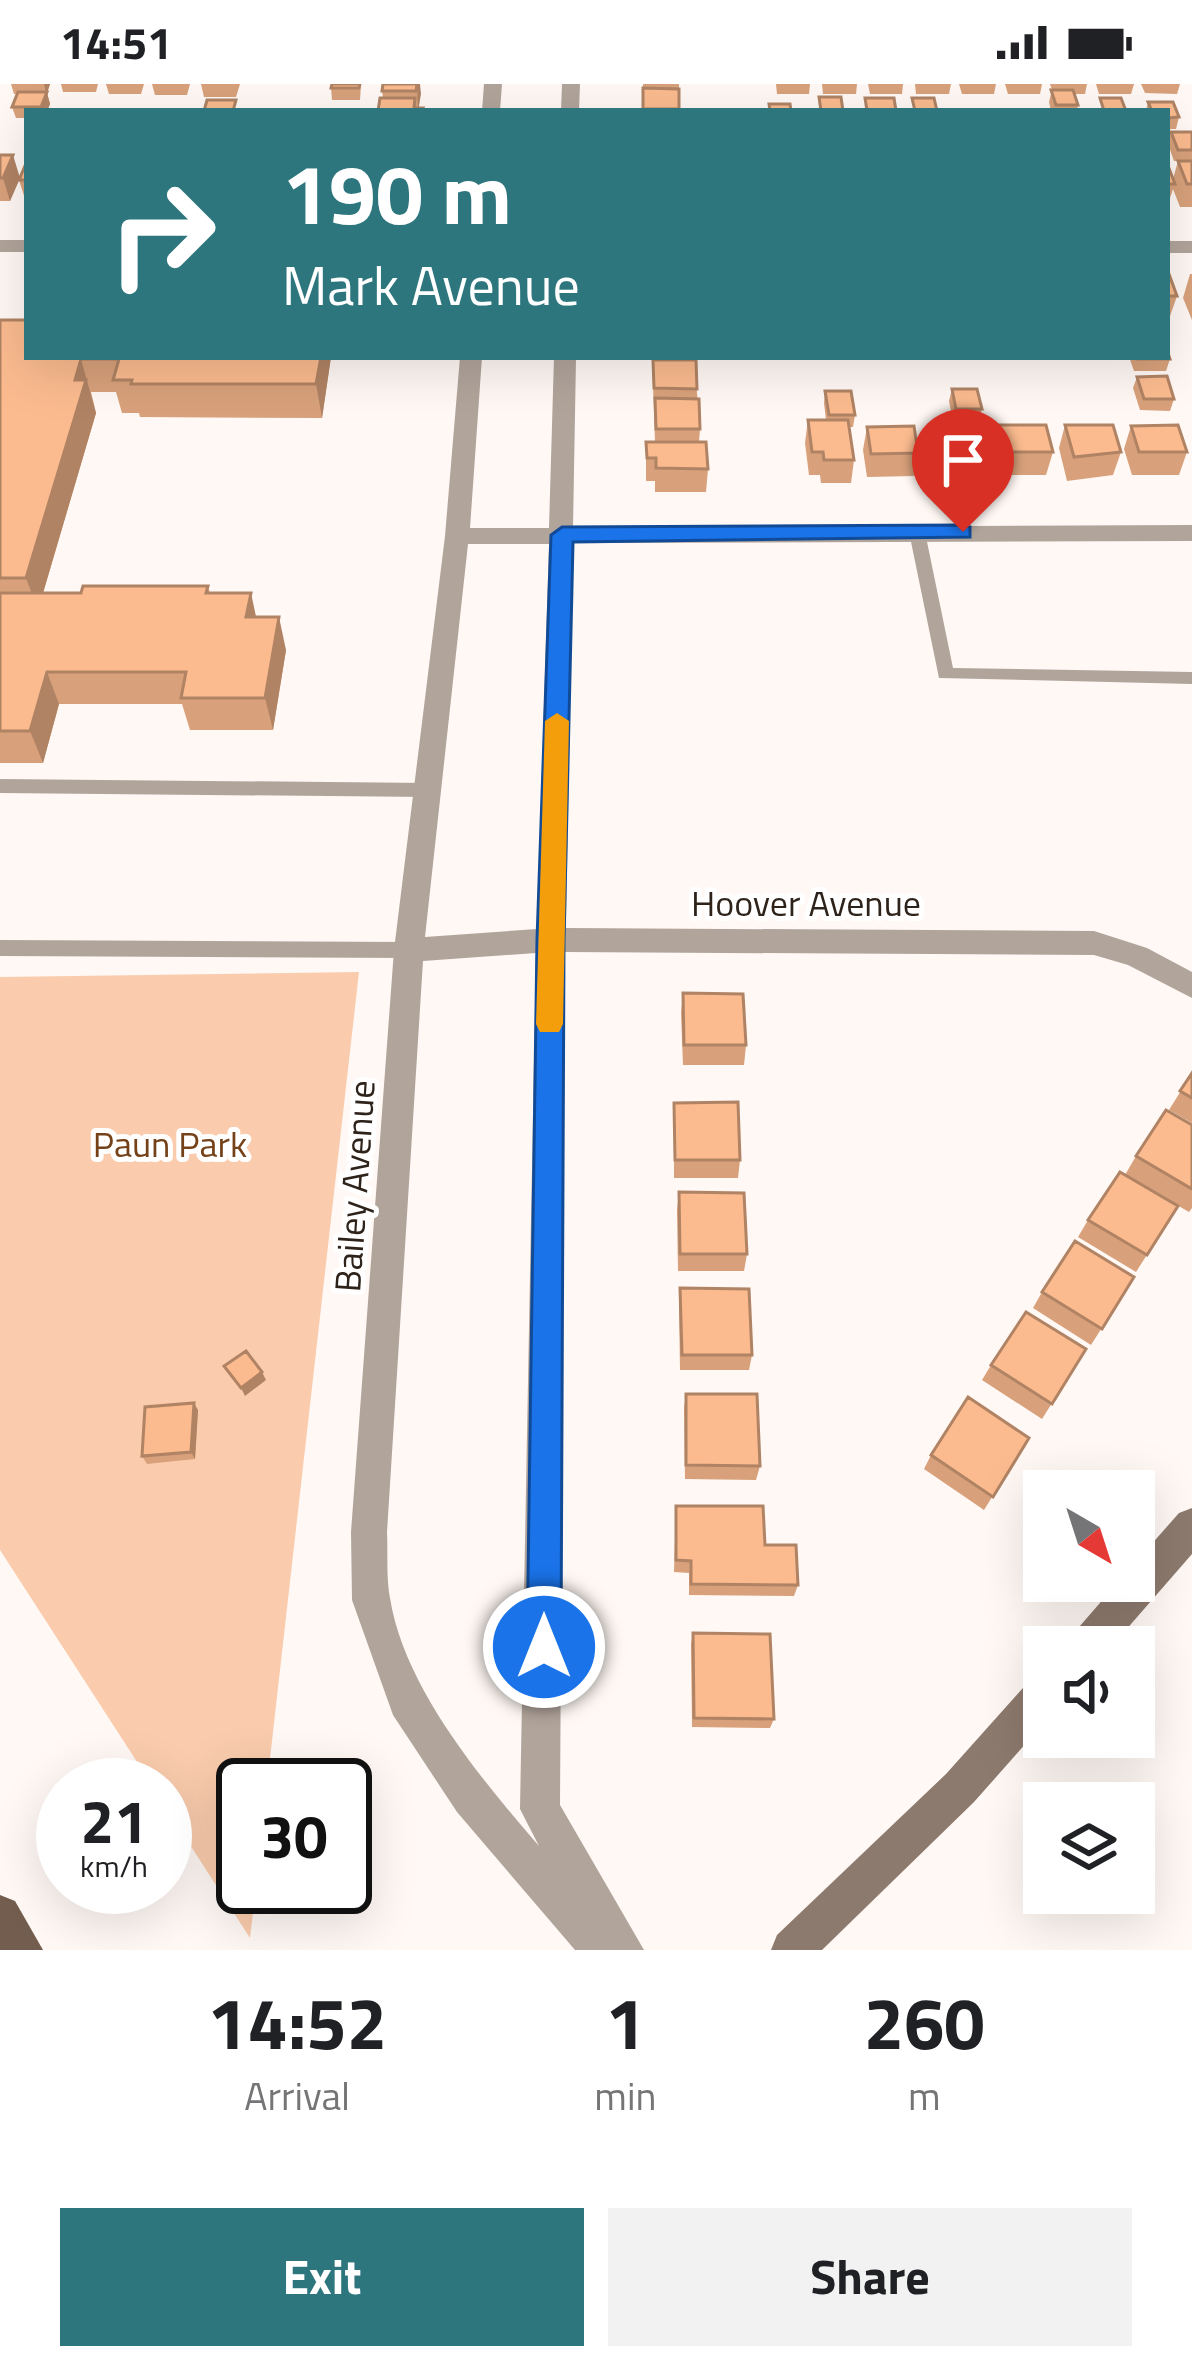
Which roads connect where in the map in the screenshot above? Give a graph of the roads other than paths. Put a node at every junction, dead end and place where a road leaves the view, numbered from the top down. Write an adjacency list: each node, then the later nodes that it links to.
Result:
1 (472, 360): 6 (street, Bailey Avenue)
2 (565, 360): 5 (street)
3 (917, 532): 4 (street); 5 (street); 7 (lane)
4 (1192, 533)
5 (562, 535): 6 (street); 10 (street)
6 (457, 536): 9 (street, Bailey Avenue)
7 (1192, 678)
8 (0, 786): 9 (lane)
9 (428, 790): 12 (street, Bailey Avenue)
10 (550, 940): 12 (street, Hoover Avenue); 13 (street, Hoover Avenue); 20 (street)
11 (0, 947): 12 (lane)
12 (409, 950): 19 (street, Bailey Avenue)
13 (1192, 986)
14 (1192, 1526): 15 (street)
15 (1104, 1626)
16 (1023, 1718): 21 (street)
17 (0, 1916): 18 (main road)
18 (22, 1950)
19 (602, 1950)
20 (623, 1950)
21 (792, 1950)

